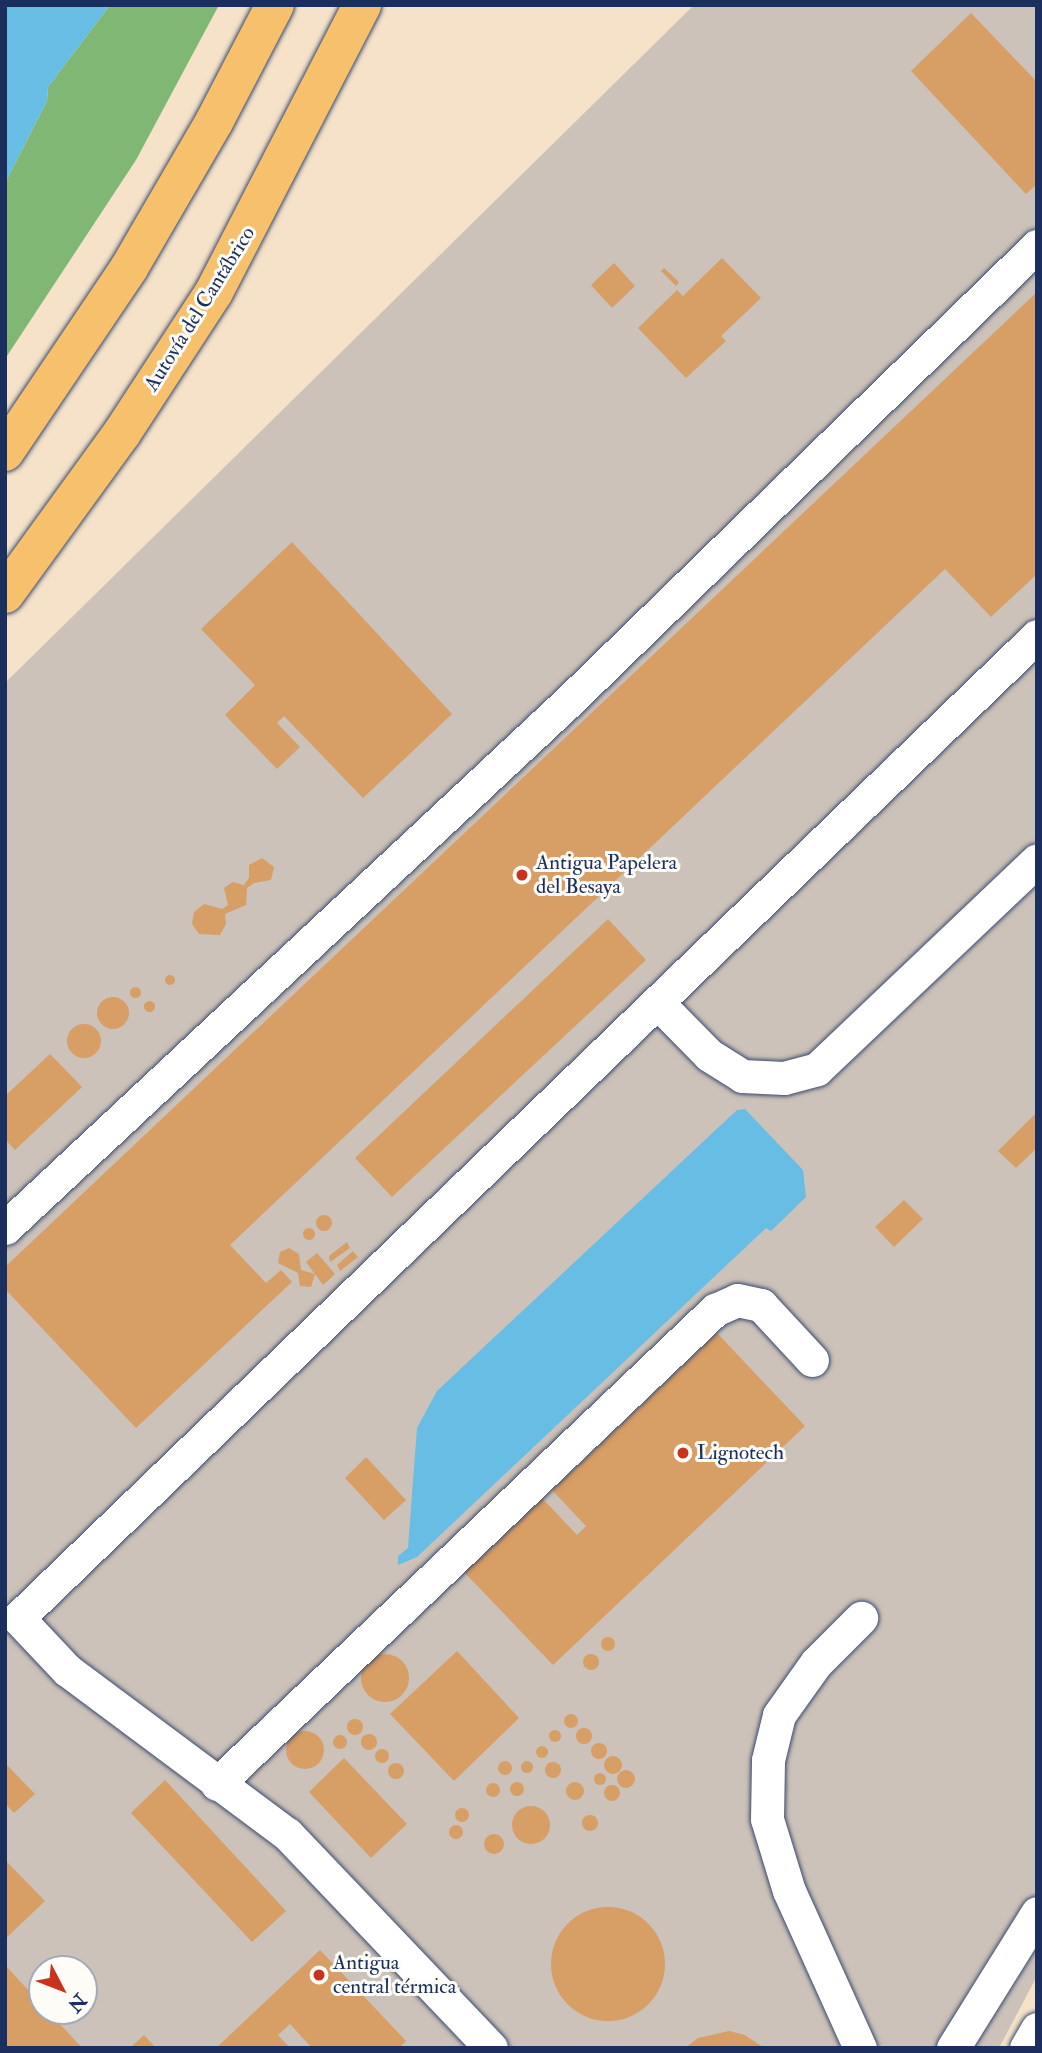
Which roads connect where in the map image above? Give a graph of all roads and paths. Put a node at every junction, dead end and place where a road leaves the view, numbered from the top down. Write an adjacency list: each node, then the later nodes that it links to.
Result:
1 (275, 5): 4 (highway)
2 (362, 5): 5 (highway, Autovía del Cantábrico)
3 (1037, 246): 9 (street)
4 (5, 452)
5 (5, 594)
6 (1037, 636): 8 (street)
7 (1037, 860): 8 (street)
8 (657, 1002): 11 (street)
9 (5, 1228)
10 (812, 1360): 13 (street)
11 (12, 1612): 13 (street)
12 (861, 1618): 17 (street)
13 (217, 1784): 16 (street)
14 (1037, 1913): 18 (street)
15 (1037, 2029): 19 (street)
16 (491, 2048)
17 (860, 2048)
18 (953, 2048)
19 (1026, 2048)

